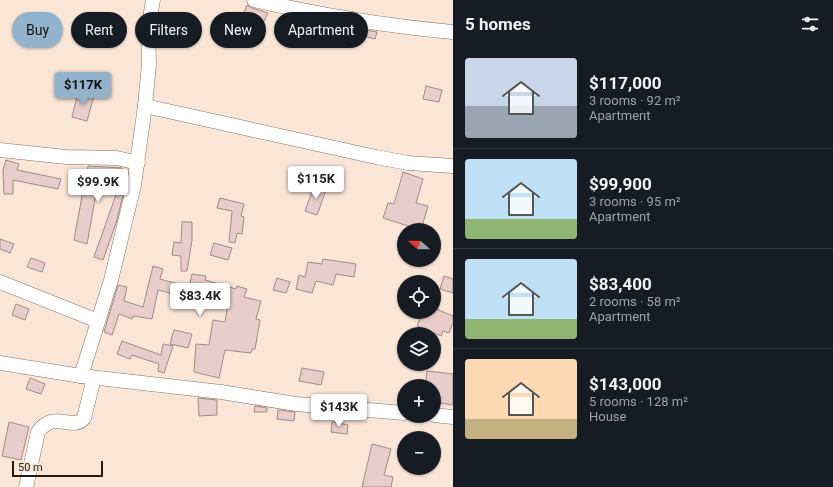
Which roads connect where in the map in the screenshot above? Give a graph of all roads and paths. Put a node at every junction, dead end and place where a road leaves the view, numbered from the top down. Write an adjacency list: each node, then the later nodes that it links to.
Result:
1 (153, 0): 4 (street)
2 (254, 0): 3 (street)
3 (453, 32)
4 (146, 106): 6 (street); 7 (street)
5 (0, 150): 6 (street)
6 (138, 163): 9 (street)
7 (453, 166)
8 (0, 282): 9 (street)
9 (98, 321): 11 (street)
10 (0, 364): 11 (street)
11 (87, 377): 12 (street); 15 (street)
12 (397, 412)
13 (441, 416): 14 (street)
14 (453, 417)
15 (26, 487)

